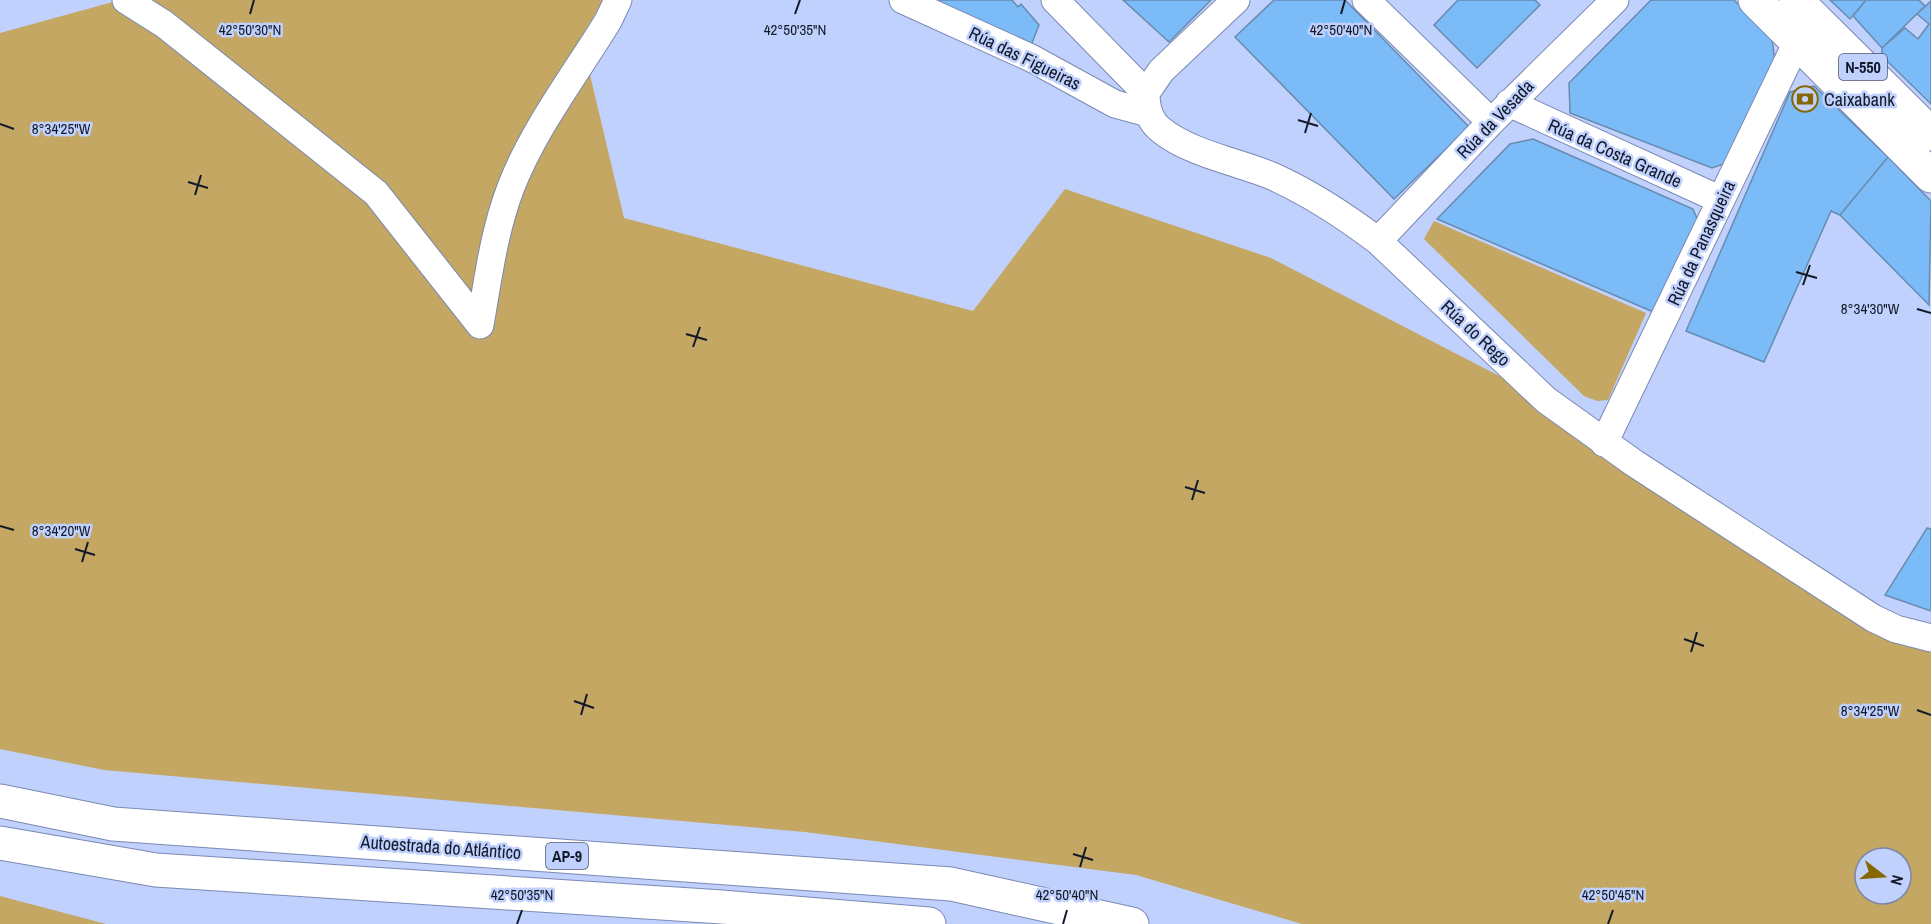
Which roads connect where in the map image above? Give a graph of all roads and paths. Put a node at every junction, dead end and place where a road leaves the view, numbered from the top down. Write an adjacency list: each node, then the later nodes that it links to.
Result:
1 (126, 0): 2 (street)
2 (618, 0)
3 (903, 0): 11 (street, Rúa das Figueiras)
4 (1055, 0): 11 (street, Rúa do Rego)
5 (1236, 0): 11 (street)
6 (1366, 0): 13 (street)
7 (1615, 0): 12 (street, Rúa da Vesada)
8 (1755, 0): 10 (highway, N-550)
9 (1796, 0): 14 (highway, N-550)
10 (1797, 42): 15 (highway, N-550); 16 (street, Rúa da Panasqueira)
11 (1147, 103): 17 (street, Rúa do Rego)
12 (1509, 103): 13 (street, Rúa da Vesada); 16 (street, Rúa da Costa Grande)
13 (1491, 122): 17 (street, Rúa da Vesada)
14 (1931, 134)
15 (1931, 176)
16 (1721, 200): 18 (street, Rúa da Panasqueira)
17 (1378, 241): 18 (street, Rúa do Rego)
18 (1604, 443): 19 (street, Rúa do Rego)
19 (1931, 638)
20 (0, 801): 23 (highway, Autoestrada do Atlántico / AP-9)
21 (0, 843): 22 (highway)
22 (929, 924)
23 (1132, 924)

